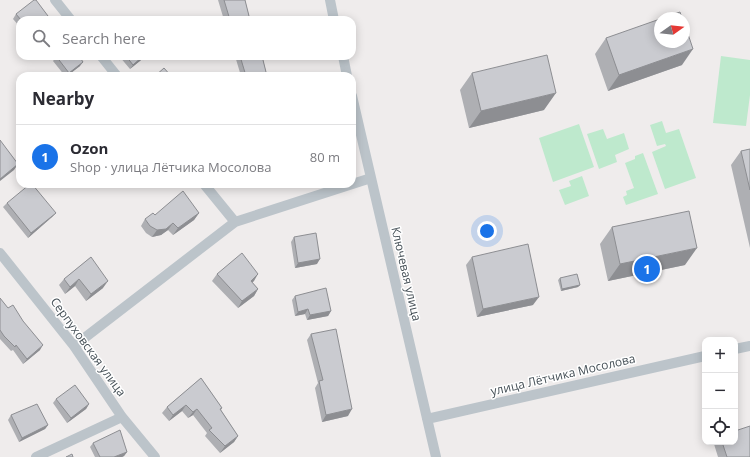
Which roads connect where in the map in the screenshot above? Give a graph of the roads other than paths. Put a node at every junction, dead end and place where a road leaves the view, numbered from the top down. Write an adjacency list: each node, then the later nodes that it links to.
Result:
1 (55, 0): 3 (street)
2 (330, 0): 4 (street)
3 (69, 16)
4 (333, 16)
5 (104, 60): 7 (street)
6 (344, 60): 8 (street)
7 (114, 72)
8 (346, 72)
9 (356, 113): 10 (street, Ключевая улица)
10 (371, 178): 11 (street); 21 (street, Ключевая улица)
11 (356, 183)
12 (207, 188): 14 (street)
13 (340, 188): 14 (street)
14 (235, 222): 16 (street)
15 (0, 253): 16 (street, Серпуховская улица)
16 (74, 346): 20 (street, Серпуховская улица)
17 (750, 346): 18 (street)
18 (738, 348)
19 (702, 357): 21 (street, улица Лётчика Мосолова)
20 (122, 417): 22 (street); 23 (street, Серпуховская улица)
21 (427, 419): 24 (street, Ключевая улица)
22 (36, 457)
23 (155, 457)
24 (436, 457)

